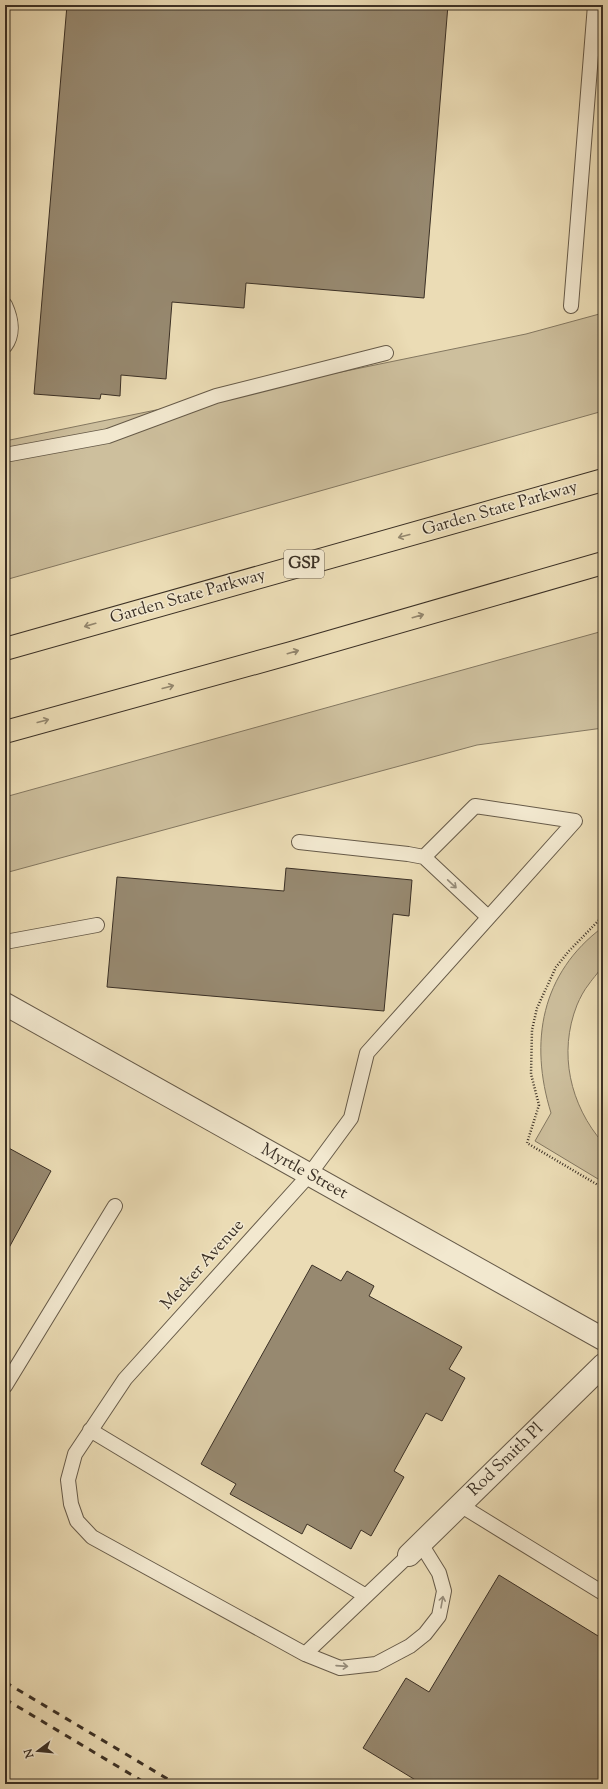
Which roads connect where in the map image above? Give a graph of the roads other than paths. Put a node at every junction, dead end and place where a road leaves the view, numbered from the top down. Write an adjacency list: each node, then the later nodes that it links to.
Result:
1 (595, 5): 3 (lane)
2 (5, 305): 4 (lane)
3 (571, 306)
4 (5, 346)
5 (386, 353): 6 (lane)
6 (5, 455)
7 (603, 480): 9 (highway, Garden State Parkway / GSP, one-way to 9)
8 (603, 563): 10 (highway, one-way to 8)
9 (5, 649)
10 (5, 732)
11 (300, 842): 12 (lane)
12 (424, 857): 13 (lane, one-way to 13); 13 (lane, Meeker Avenue)
13 (488, 917): 17 (lane, Meeker Avenue)
14 (97, 925): 15 (lane)
15 (5, 942)
16 (5, 1004): 17 (street, Myrtle Street)
17 (309, 1175): 19 (street, Myrtle Street); 22 (lane, Meeker Avenue)
18 (115, 1206): 21 (lane)
19 (603, 1339)
20 (603, 1365): 23 (street, Rod Smith Pl)
21 (5, 1386)
22 (90, 1430): 26 (lane); 27 (lane, Meeker Avenue)
23 (460, 1505): 24 (street, Rod Smith Pl); 25 (lane)
24 (415, 1549): 26 (lane); 27 (lane, Meeker Avenue, one-way to 24)
25 (603, 1593)
26 (366, 1596): 27 (lane)
27 (305, 1654)

